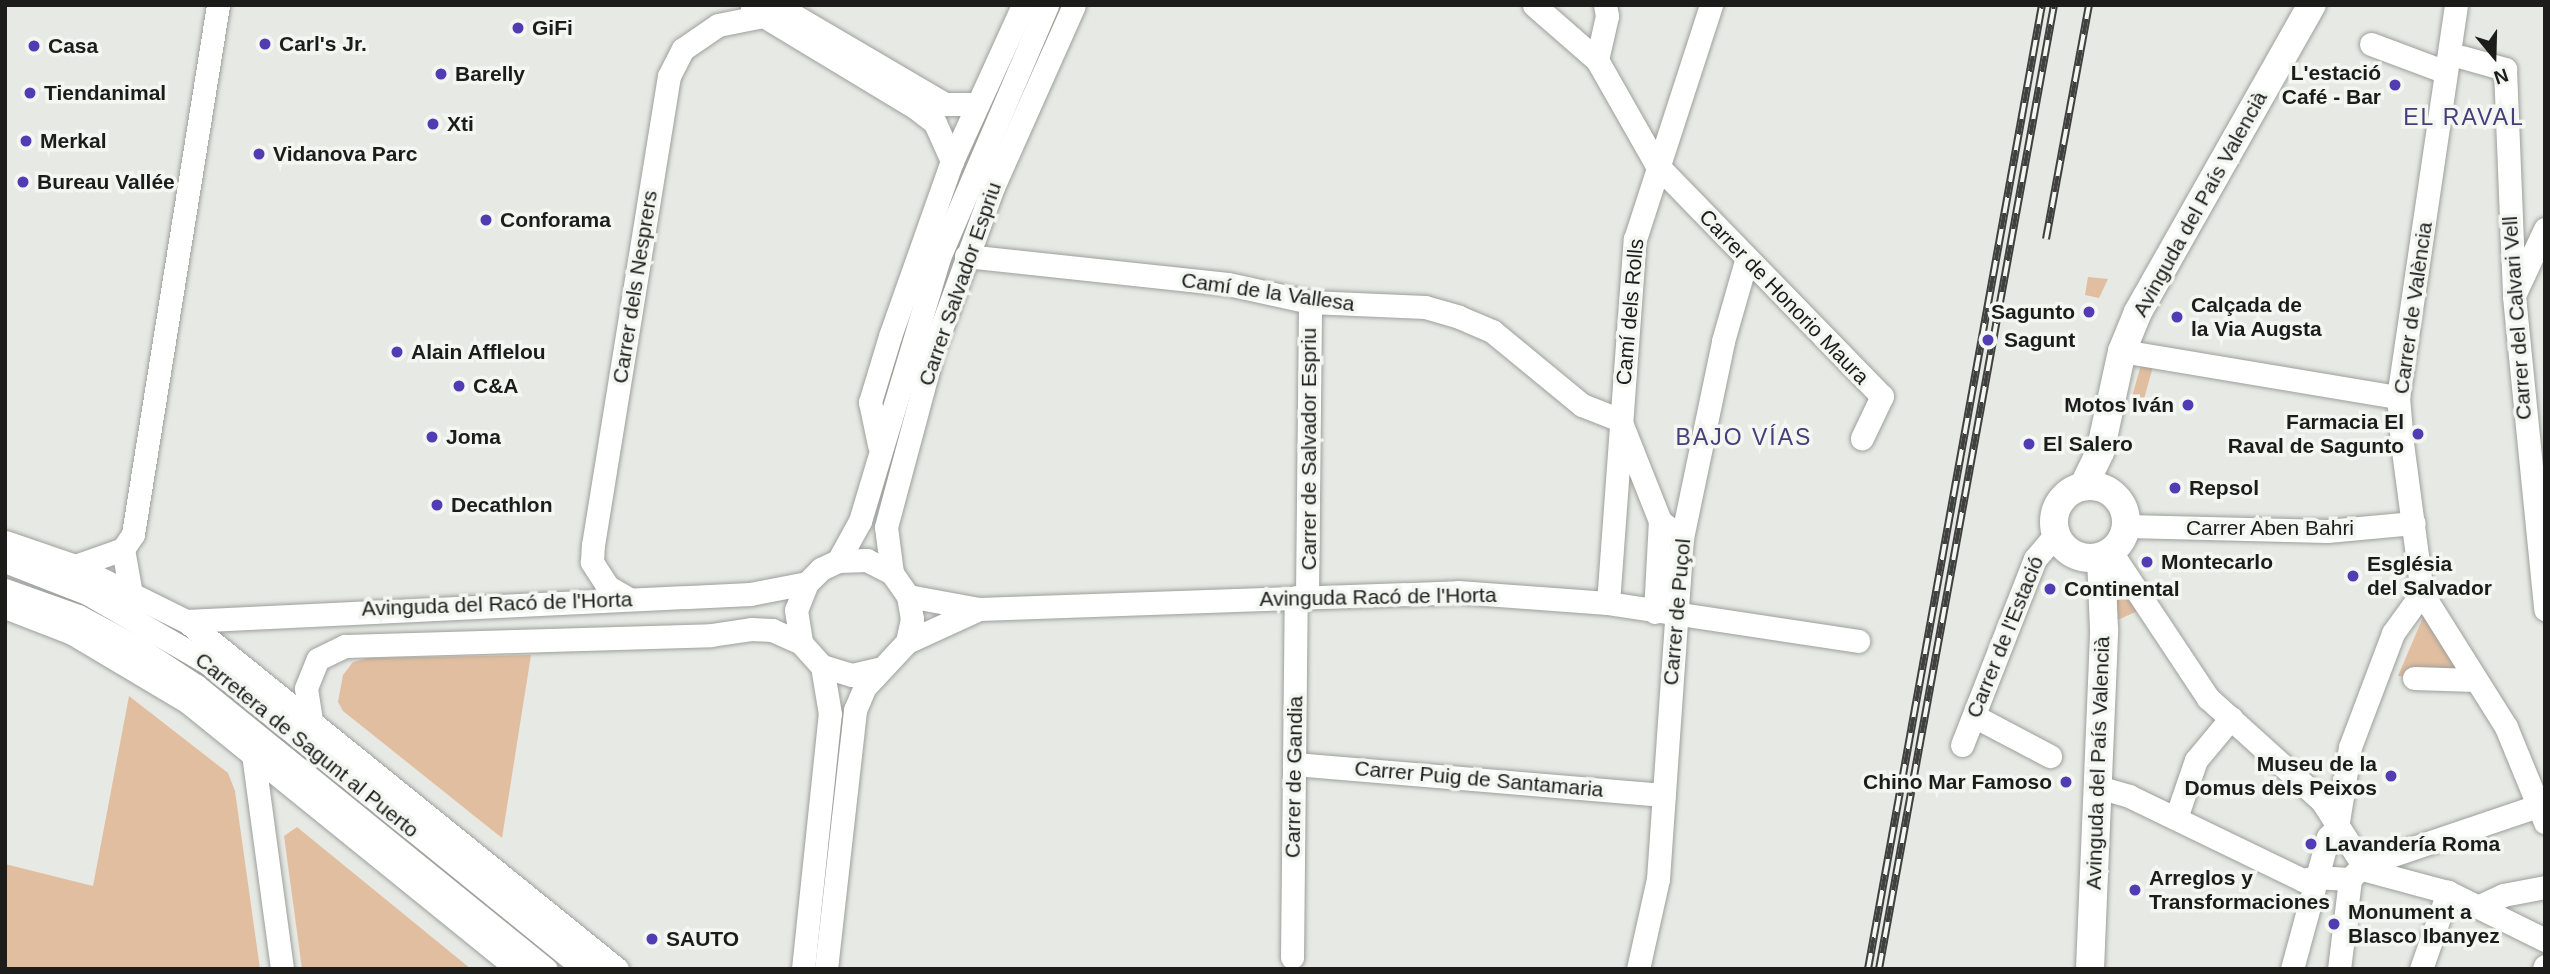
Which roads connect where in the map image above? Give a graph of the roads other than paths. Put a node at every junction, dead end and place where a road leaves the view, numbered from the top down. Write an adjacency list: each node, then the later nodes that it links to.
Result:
1 (218, 5): 37 (street)
2 (1023, 5): 16 (street)
3 (1046, 5): 29 (street, Carrer Salvador Espriu)
4 (1074, 5): 21 (street, Carrer Salvador Espriu)
5 (1534, 5): 14 (street, Carrer de Honorio Maura)
6 (1605, 5): 14 (street)
7 (1711, 5): 19 (street, Camí dels Rolls)
8 (2312, 5): 25 (main road, Avinguda del País Valencià)
9 (2456, 5): 15 (street, Carrer de València)
10 (2471, 5): 13 (street, Carrer de València)
11 (761, 9): 16 (street); 18 (street); 49 (street, Carrer dels Nesprers)
12 (2371, 44): 15 (street)
13 (2462, 57): 17 (street, Carrer de València); 23 (street, Carrer del Calvari Vell)
14 (1597, 60): 19 (street, Carrer de Honorio Maura)
15 (2443, 71): 17 (street, Carrer de València)
16 (977, 104): 18 (street)
17 (2441, 104): 26 (street, Carrer de València)
18 (952, 161): 29 (street)
19 (1656, 164): 22 (street, Carrer de Honorio Maura); 27 (street, Camí dels Rolls)
20 (2545, 229): 23 (street)
21 (966, 256): 24 (street, Camí de la Vallesa); 42 (street, Carrer Salvador Espriu)
22 (1746, 261): 28 (street, Carrer de Honorio Maura); 35 (street, Carrer de Puçol)
23 (2514, 296): 53 (street, Carrer del Calvari Vell)
24 (1310, 302): 27 (street, Camí de la Vallesa); 48 (street, Carrer de Salvador Espriu)
25 (2122, 351): 26 (street); 30 (main road, Avinguda del País Valencià)
26 (2399, 397): 32 (street, Carrer de València)
27 (1620, 420): 31 (street, Camí dels Rolls); 50 (street, Camí dels Rolls)
28 (1862, 438)
29 (880, 446): 40 (street, Carrer Salvador Espriu)
30 (2097, 487): 33 (main road); 34 (main road)
31 (1660, 521): 35 (street); 54 (street, Carrer de Puçol)
32 (2414, 523): 33 (street, Carrer Aben Bahri); 45 (street, Carrer de València)
33 (2127, 526): 38 (main road)
34 (2055, 535): 38 (main road); 63 (street, Carrer de l'Estació)
35 (1682, 538): 54 (street, Carrer de Puçol)
36 (5, 542): 41 (street)
37 (123, 549): 41 (street); 46 (street)
38 (2099, 556): 64 (street); 70 (main road, Avinguda del País Valencià); 91 (main road, Avinguda del País Valencià)
39 (5, 561): 86 (street, Carretera de Sagunt al Puerto)
40 (838, 561): 42 (street); 43 (street)
41 (75, 566): 46 (street)
42 (892, 573): 47 (street)
43 (807, 583): 49 (street, Avinguda del Racó de l'Horta); 58 (street)
44 (5, 590): 85 (street, Carretera de Sagunt al Puerto)
45 (2422, 593): 62 (street); 74 (street)
46 (131, 594): 55 (street)
47 (908, 596): 52 (street, Avinguda Racó de l'Horta); 57 (street)
48 (1302, 596): 50 (street, Avinguda Racó de l'Horta); 52 (street, Avinguda Racó de l'Horta); 69 (street, Carrer de Gandia)
49 (629, 599): 55 (street, Avinguda del Racó de l'Horta)
50 (1608, 603): 54 (street, Avinguda Racó de l'Horta)
51 (5, 607): 67 (street)
52 (979, 609): 57 (street, Avinguda Racó de l'Horta)
53 (2545, 609)
54 (1665, 613): 56 (street, Avinguda Racó de l'Horta); 71 (street, Carrer de Puçol)
55 (186, 621): 65 (street)
56 (1858, 641)
57 (907, 642): 60 (street)
58 (802, 643): 59 (street); 65 (street, Avinguda del Racó de l'Horta)
59 (822, 666): 60 (street); 88 (street)
60 (882, 668): 89 (street)
61 (2414, 678): 62 (street)
62 (2474, 680): 72 (street)
63 (1974, 716): 66 (street, Carrer de l'Estació); 68 (street)
64 (2231, 718): 73 (street); 74 (street)
65 (311, 720): 87 (street)
66 (1962, 745)
67 (253, 754): 83 (street); 84 (street)
68 (2050, 756)
69 (1294, 764): 71 (street, Carrer Puig de Santamaria); 81 (street, Carrer de Gandia)
70 (2098, 787): 73 (street); 92 (main road, Avinguda del País Valencià)
71 (1664, 795): 90 (street, Carrer de Puçol)
72 (2541, 814): 75 (street)
73 (2176, 818): 76 (street)
74 (2337, 828): 75 (street); 76 (street)
75 (2358, 871): 76 (street); 78 (street); 82 (street)
76 (2318, 877): 93 (street)
77 (2545, 887): 79 (street)
78 (2448, 892): 79 (street); 94 (street)
79 (2482, 905): 80 (street)
80 (2545, 940)
81 (1292, 957)
82 (2339, 965)
83 (282, 969)
84 (518, 969)
85 (545, 969)
86 (585, 969)
87 (617, 969)
88 (803, 969)
89 (826, 969)
90 (1638, 969)
91 (2076, 969)
92 (2090, 969)
93 (2292, 969)
94 (2421, 969)

